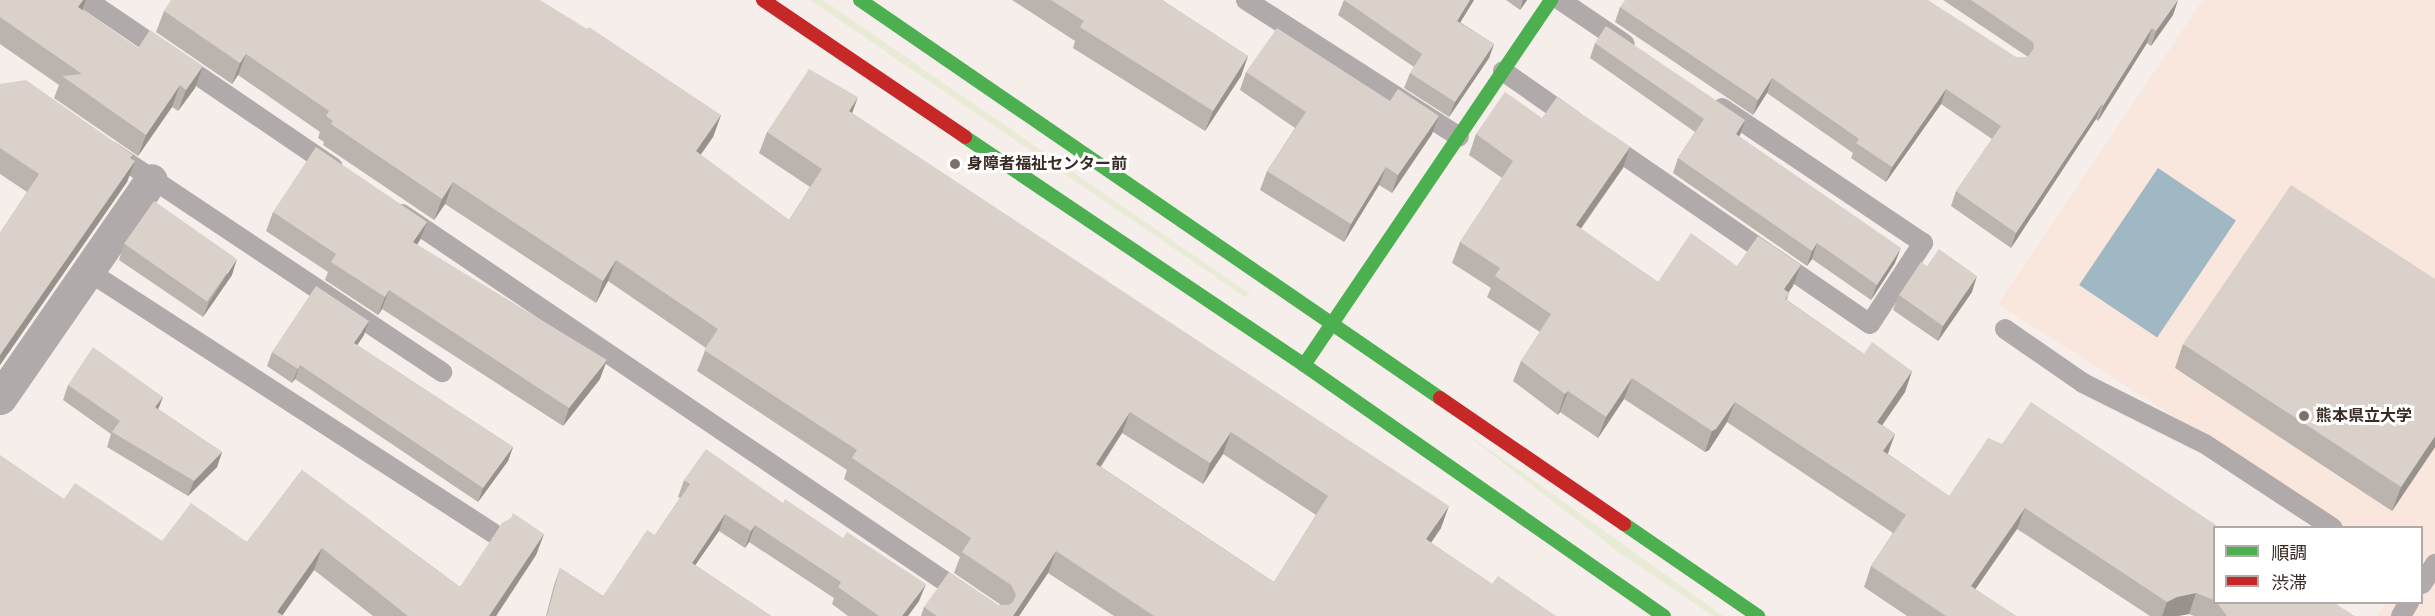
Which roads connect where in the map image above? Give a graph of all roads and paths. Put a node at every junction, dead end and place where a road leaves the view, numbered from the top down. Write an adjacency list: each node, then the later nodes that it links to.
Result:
1 (87, 0): 13 (lane)
2 (763, 0): 18 (street)
3 (860, 0): 16 (street)
4 (1246, 0): 10 (lane)
5 (1551, 0): 8 (street)
6 (1560, 0): 7 (lane)
7 (1639, 52)
8 (1503, 71): 9 (lane); 10 (street)
9 (1707, 98)
10 (1459, 137): 16 (street)
11 (96, 141): 12 (lane)
12 (152, 180): 15 (street); 19 (lane)
13 (354, 181)
14 (384, 201): 25 (lane)
15 (88, 271): 20 (street); 22 (lane)
16 (1331, 323): 18 (street); 27 (street)
17 (2005, 329): 21 (lane)
18 (1304, 365): 26 (street)
19 (442, 372)
20 (4, 384)
21 (2330, 526)
22 (493, 533)
23 (2435, 564): 24 (lane)
24 (2423, 581)
25 (996, 616)
26 (1664, 616)
27 (1758, 616)

